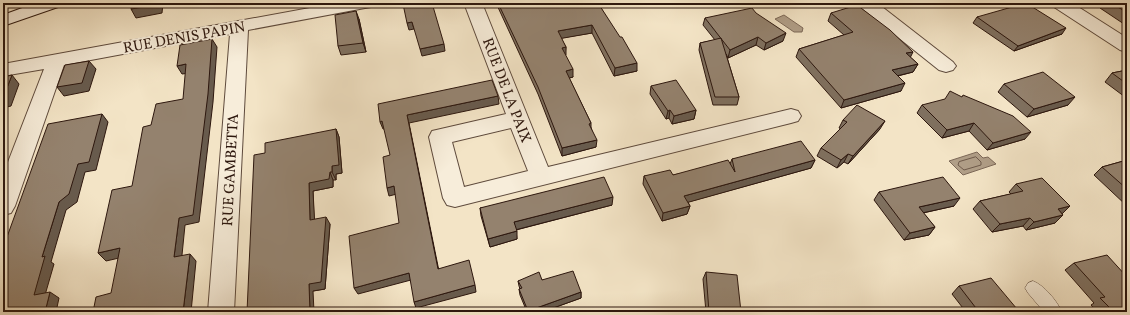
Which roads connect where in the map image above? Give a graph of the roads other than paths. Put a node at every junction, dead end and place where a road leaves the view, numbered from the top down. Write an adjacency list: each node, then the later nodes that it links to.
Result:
1 (52, 3): 6 (street)
2 (365, 3): 7 (street, RUE DENIS PAPIN)
3 (473, 3): 13 (street, RUE DE LA PAIX)
4 (866, 3): 10 (street)
5 (1060, 3): 8 (street)
6 (3, 21)
7 (239, 27): 9 (street, RUE DENIS PAPIN); 17 (street, RUE GAMBETTA)
8 (1127, 46)
9 (56, 60): 11 (street, RUE DENIS PAPIN); 15 (street)
10 (946, 66)
11 (3, 70)
12 (791, 116): 14 (street)
13 (518, 119): 14 (street, RUE DE LA PAIX); 14 (street)
14 (541, 177)
15 (3, 206)
16 (1033, 288): 18 (lane)
17 (221, 312)
18 (1054, 312)

